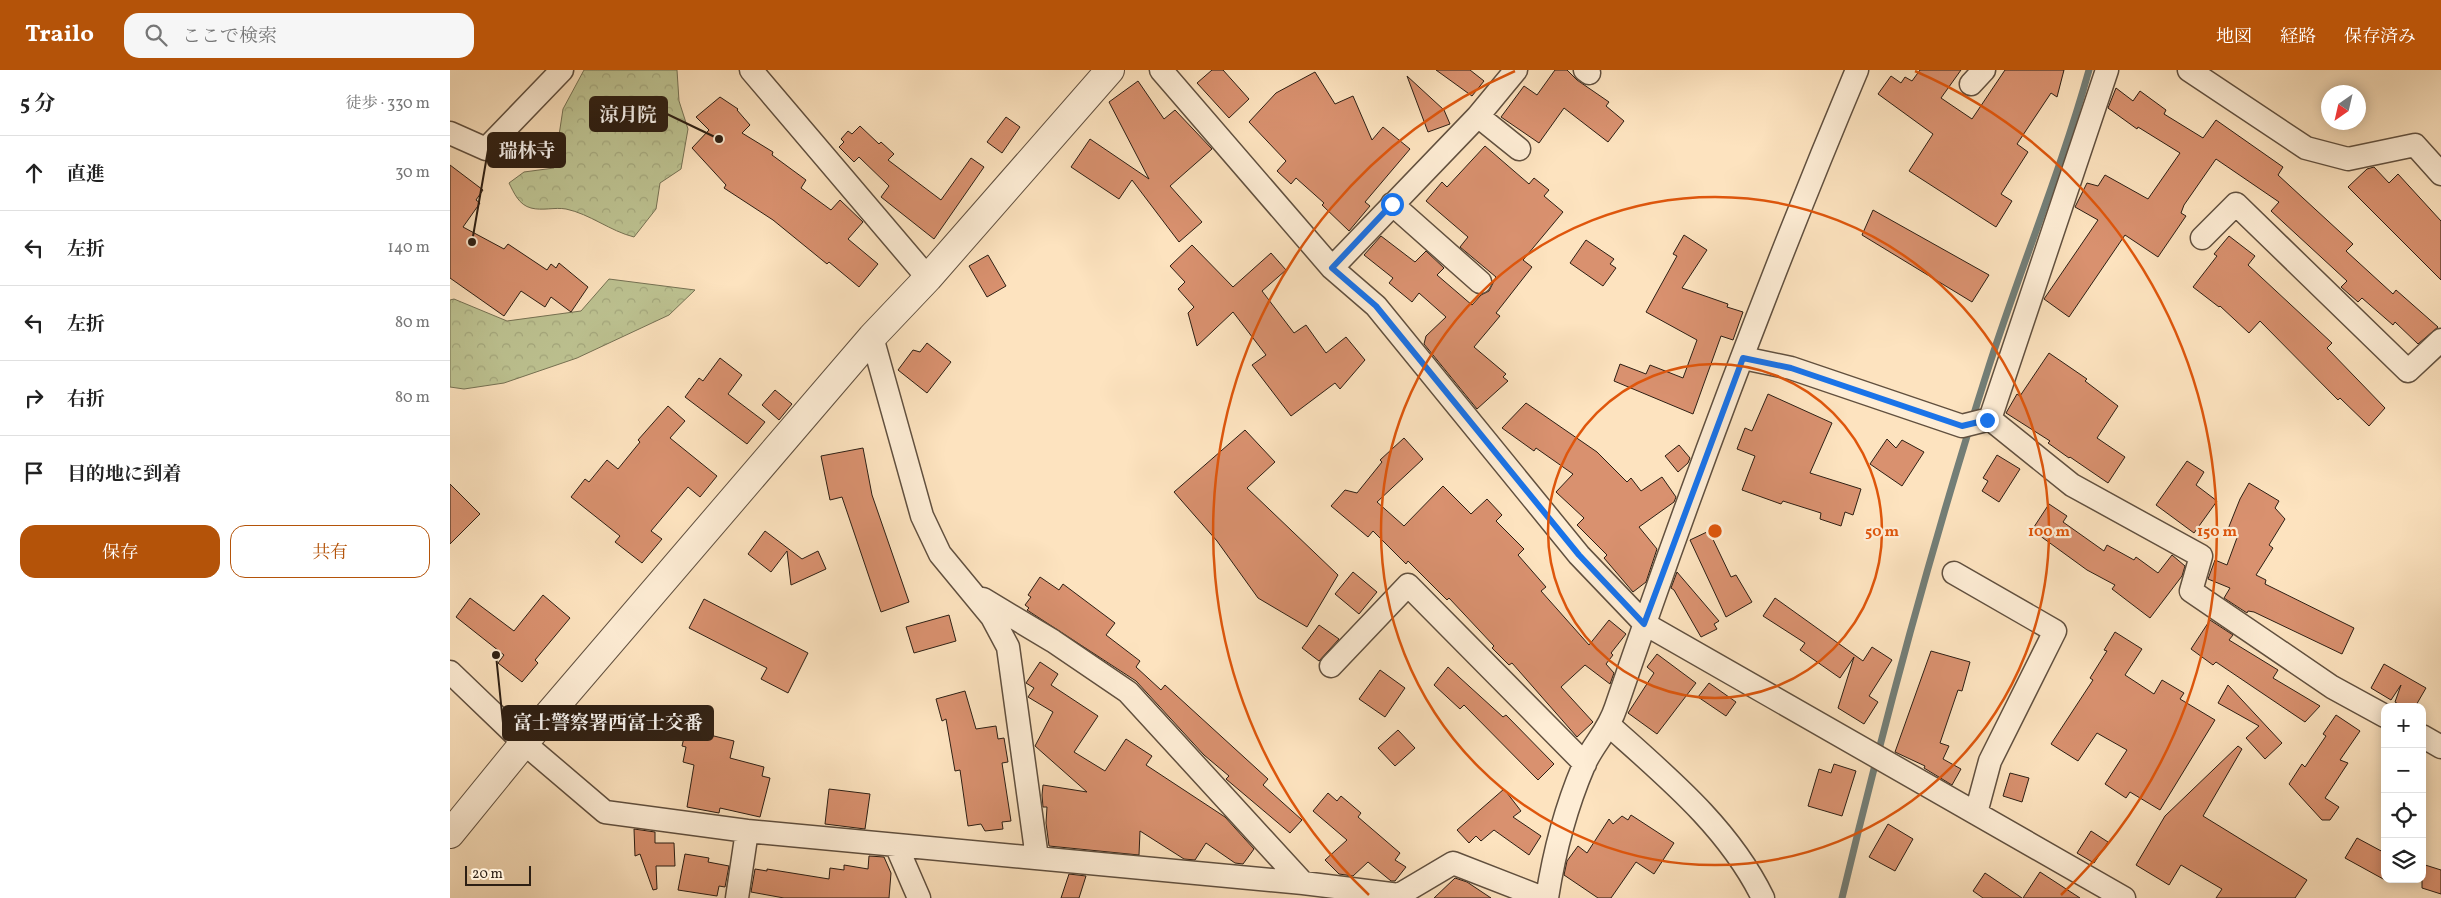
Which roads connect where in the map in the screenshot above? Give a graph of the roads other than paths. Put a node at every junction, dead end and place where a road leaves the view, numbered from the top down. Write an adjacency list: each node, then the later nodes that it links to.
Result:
1 (562, 70): 10 (street)
2 (751, 70): 16 (street)
3 (1110, 70): 16 (street)
4 (1161, 70): 15 (street)
5 (1516, 70): 9 (street)
6 (1857, 70): 20 (street)
7 (2107, 70): 21 (street)
8 (2189, 70): 12 (street)
9 (1478, 116): 11 (street); 13 (street)
10 (450, 133)
11 (1519, 149)
12 (2441, 174)
13 (1392, 204): 15 (street); 17 (street)
14 (2202, 238): 19 (street)
15 (1332, 268): 24 (street)
16 (928, 278): 18 (street)
17 (1480, 282)
18 (872, 337): 23 (street); 30 (street)
19 (2441, 340)
20 (1743, 358): 21 (street); 24 (street)
21 (1988, 420): 27 (street)
22 (1954, 573): 33 (street)
23 (971, 591): 37 (street); 38 (street)
24 (1644, 624): 28 (street); 33 (street)
25 (1331, 666): 32 (street)
26 (450, 672): 30 (street)
27 (2381, 714)
28 (1610, 726): 32 (street); 42 (street)
29 (2426, 738): 31 (street)
30 (524, 743): 34 (street); 35 (street)
31 (2441, 747)
32 (1585, 764): 41 (street)
33 (1976, 814): 43 (street)
34 (453, 826)
35 (747, 831): 36 (street); 39 (street)
36 (896, 845): 37 (street); 40 (street)
37 (1037, 858): 38 (street)
38 (1303, 883): 41 (street)
39 (737, 898)
40 (919, 898)
41 (1545, 898)
42 (1762, 898)
43 (2124, 898)

